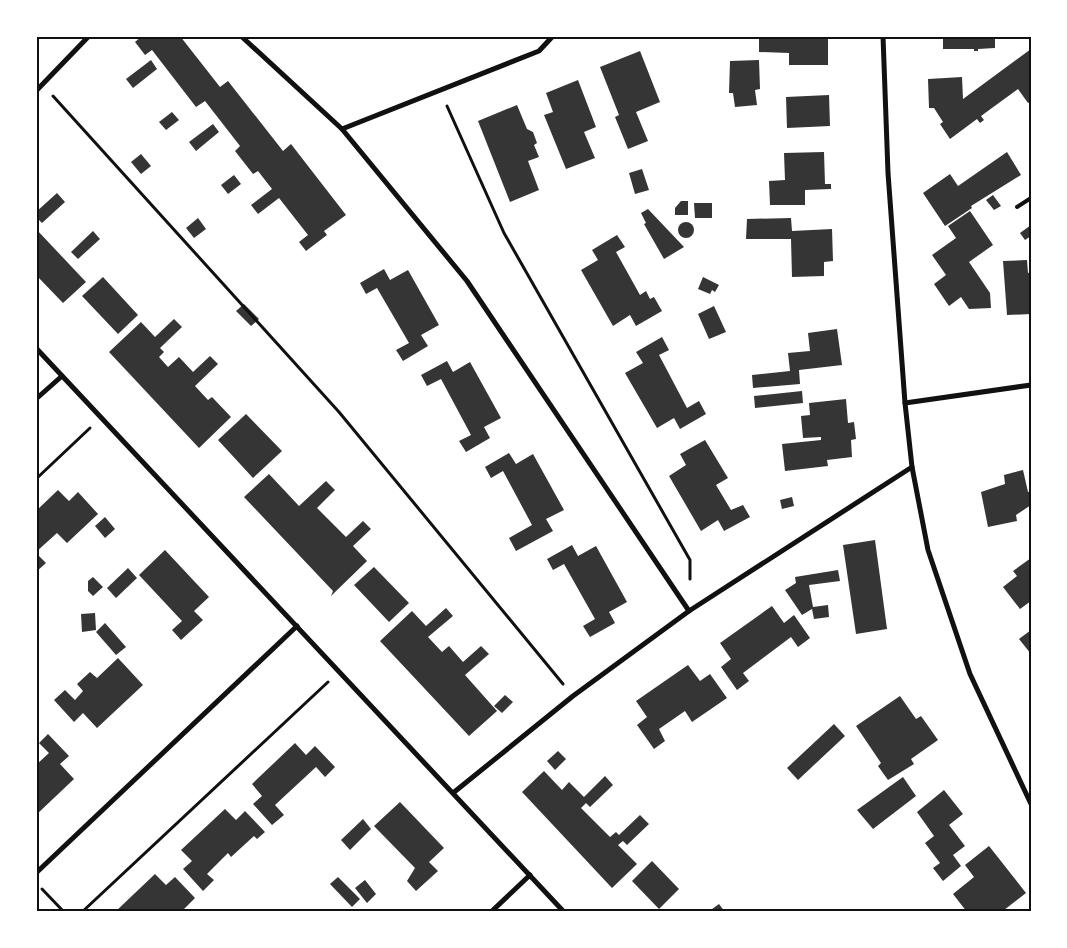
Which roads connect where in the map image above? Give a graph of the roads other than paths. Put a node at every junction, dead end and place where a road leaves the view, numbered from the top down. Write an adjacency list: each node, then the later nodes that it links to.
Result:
1 (89, 36): 5 (street)
2 (241, 36): 6 (street)
3 (553, 36): 6 (street)
4 (883, 36): 13 (street)
5 (36, 90)
6 (342, 129): 15 (street)
7 (1031, 198): 8 (lane)
8 (1017, 207)
9 (36, 348): 10 (street)
10 (62, 376): 12 (street); 16 (street)
11 (1031, 385): 13 (street)
12 (36, 400)
13 (905, 403): 14 (street)
14 (912, 467): 15 (street); 18 (street)
15 (689, 611): 17 (street)
16 (297, 626): 17 (street); 19 (street)
17 (453, 793): 20 (street)
18 (1031, 804)
19 (36, 873)
20 (530, 875): 21 (street); 22 (street)
21 (491, 912)
22 (564, 912)

